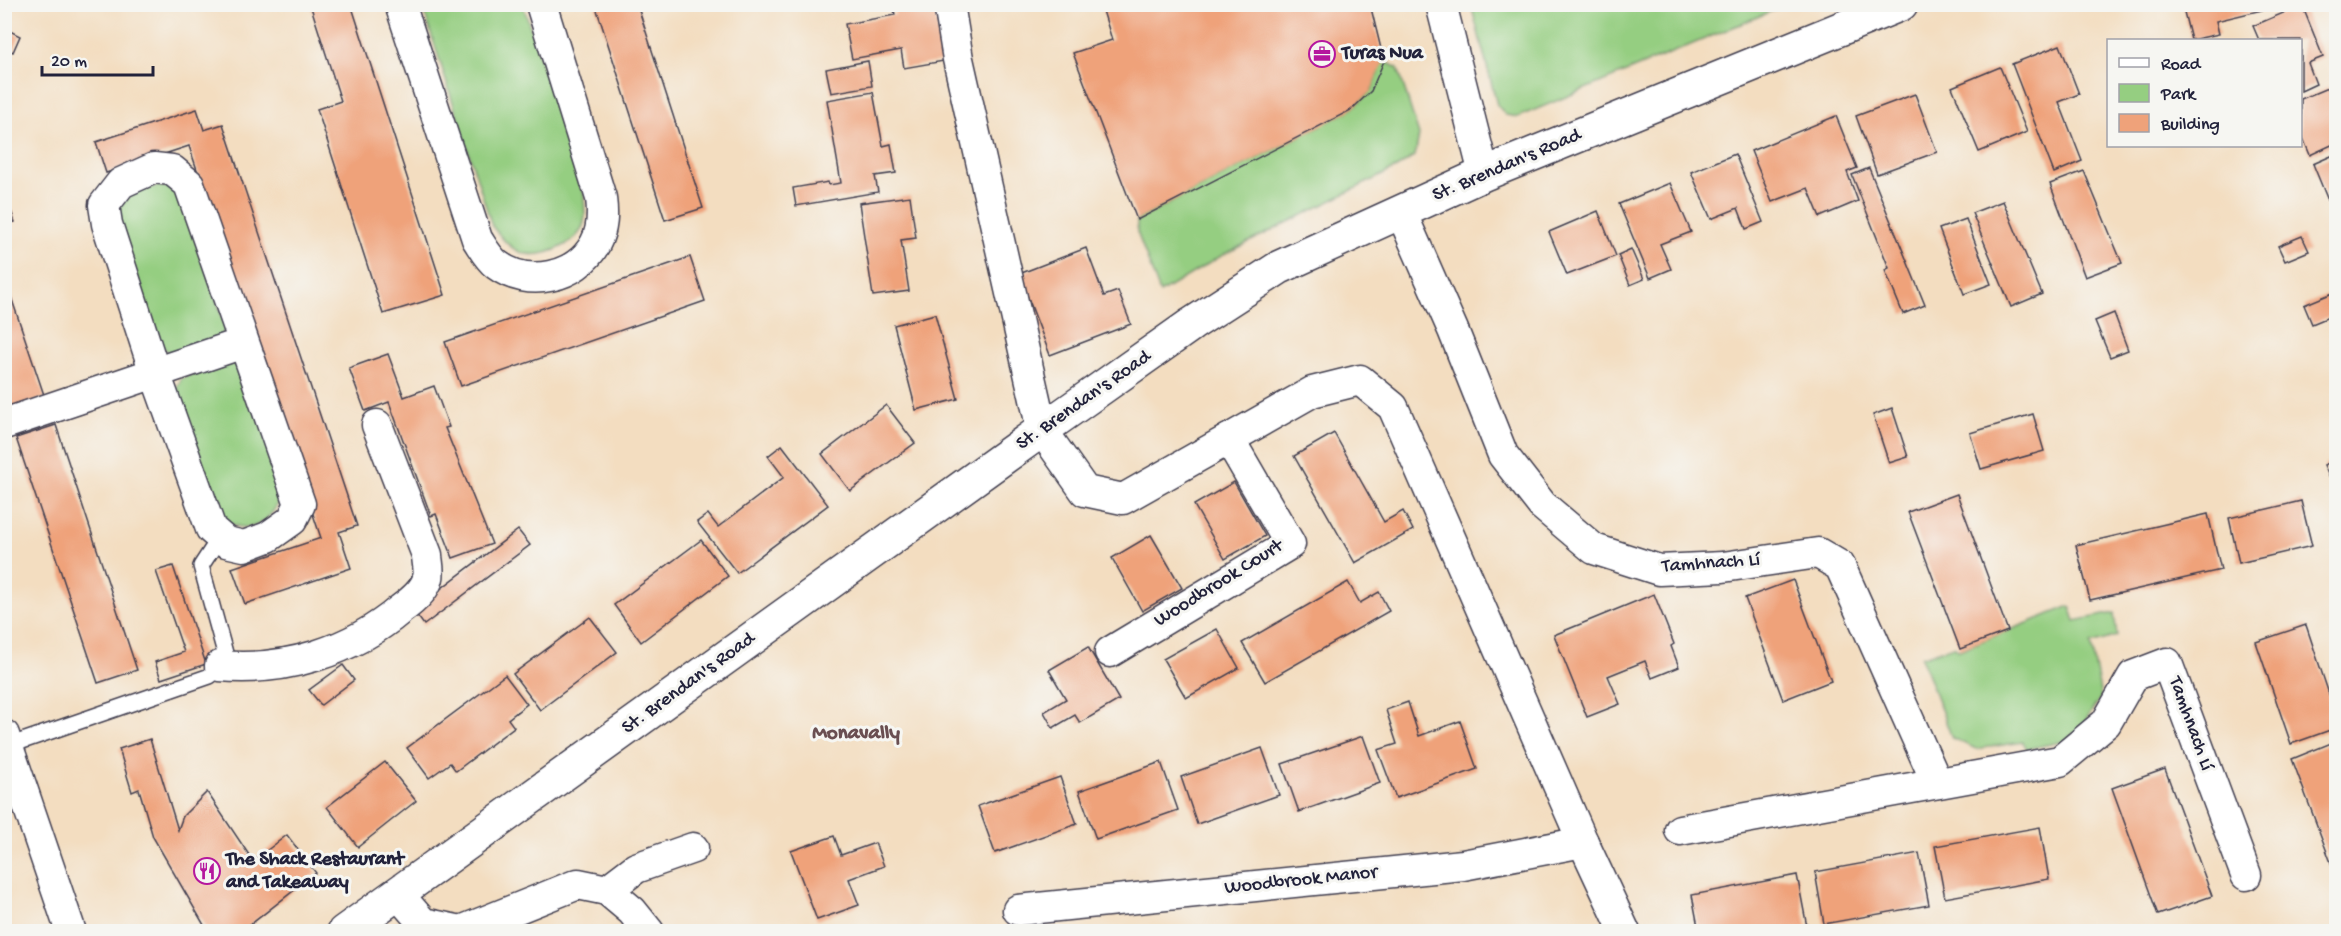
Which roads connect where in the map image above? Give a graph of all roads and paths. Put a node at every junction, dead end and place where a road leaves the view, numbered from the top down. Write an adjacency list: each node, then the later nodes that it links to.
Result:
1 (400, 4): 2 (street)
2 (541, 4)
3 (949, 4): 12 (street)
4 (1441, 4): 6 (street)
5 (1901, 4): 6 (main road, St. Brendan's Road)
6 (1484, 174): 7 (main road, St. Brendan's Road)
7 (1401, 212): 12 (main road, St. Brendan's Road); 19 (street, Tamhnach Lí)
8 (243, 343): 9 (street); 9 (street); 14 (street)
9 (155, 373): 10 (street); 14 (street)
10 (4, 424)
11 (377, 425): 16 (street)
12 (1042, 430): 13 (street); 25 (main road, St. Brendan's Road)
13 (1229, 439): 15 (street, Woodbrook Court); 21 (street)
14 (220, 537): 16 (lane)
15 (1110, 652)
16 (220, 666): 17 (lane)
17 (6, 741): 18 (street)
18 (12, 783): 27 (street)
19 (1937, 783): 20 (street, Tamhnach Lí); 23 (street, Tamhnach Lí)
20 (1680, 830)
21 (1583, 842): 26 (street, Woodbrook Manor); 30 (street)
22 (693, 848): 24 (street)
23 (2246, 875)
24 (607, 890): 25 (street); 29 (street)
25 (398, 894): 28 (main road, St. Brendan's Road)
26 (1018, 910)
27 (71, 932)
28 (344, 932)
29 (649, 932)
30 (1625, 932)

